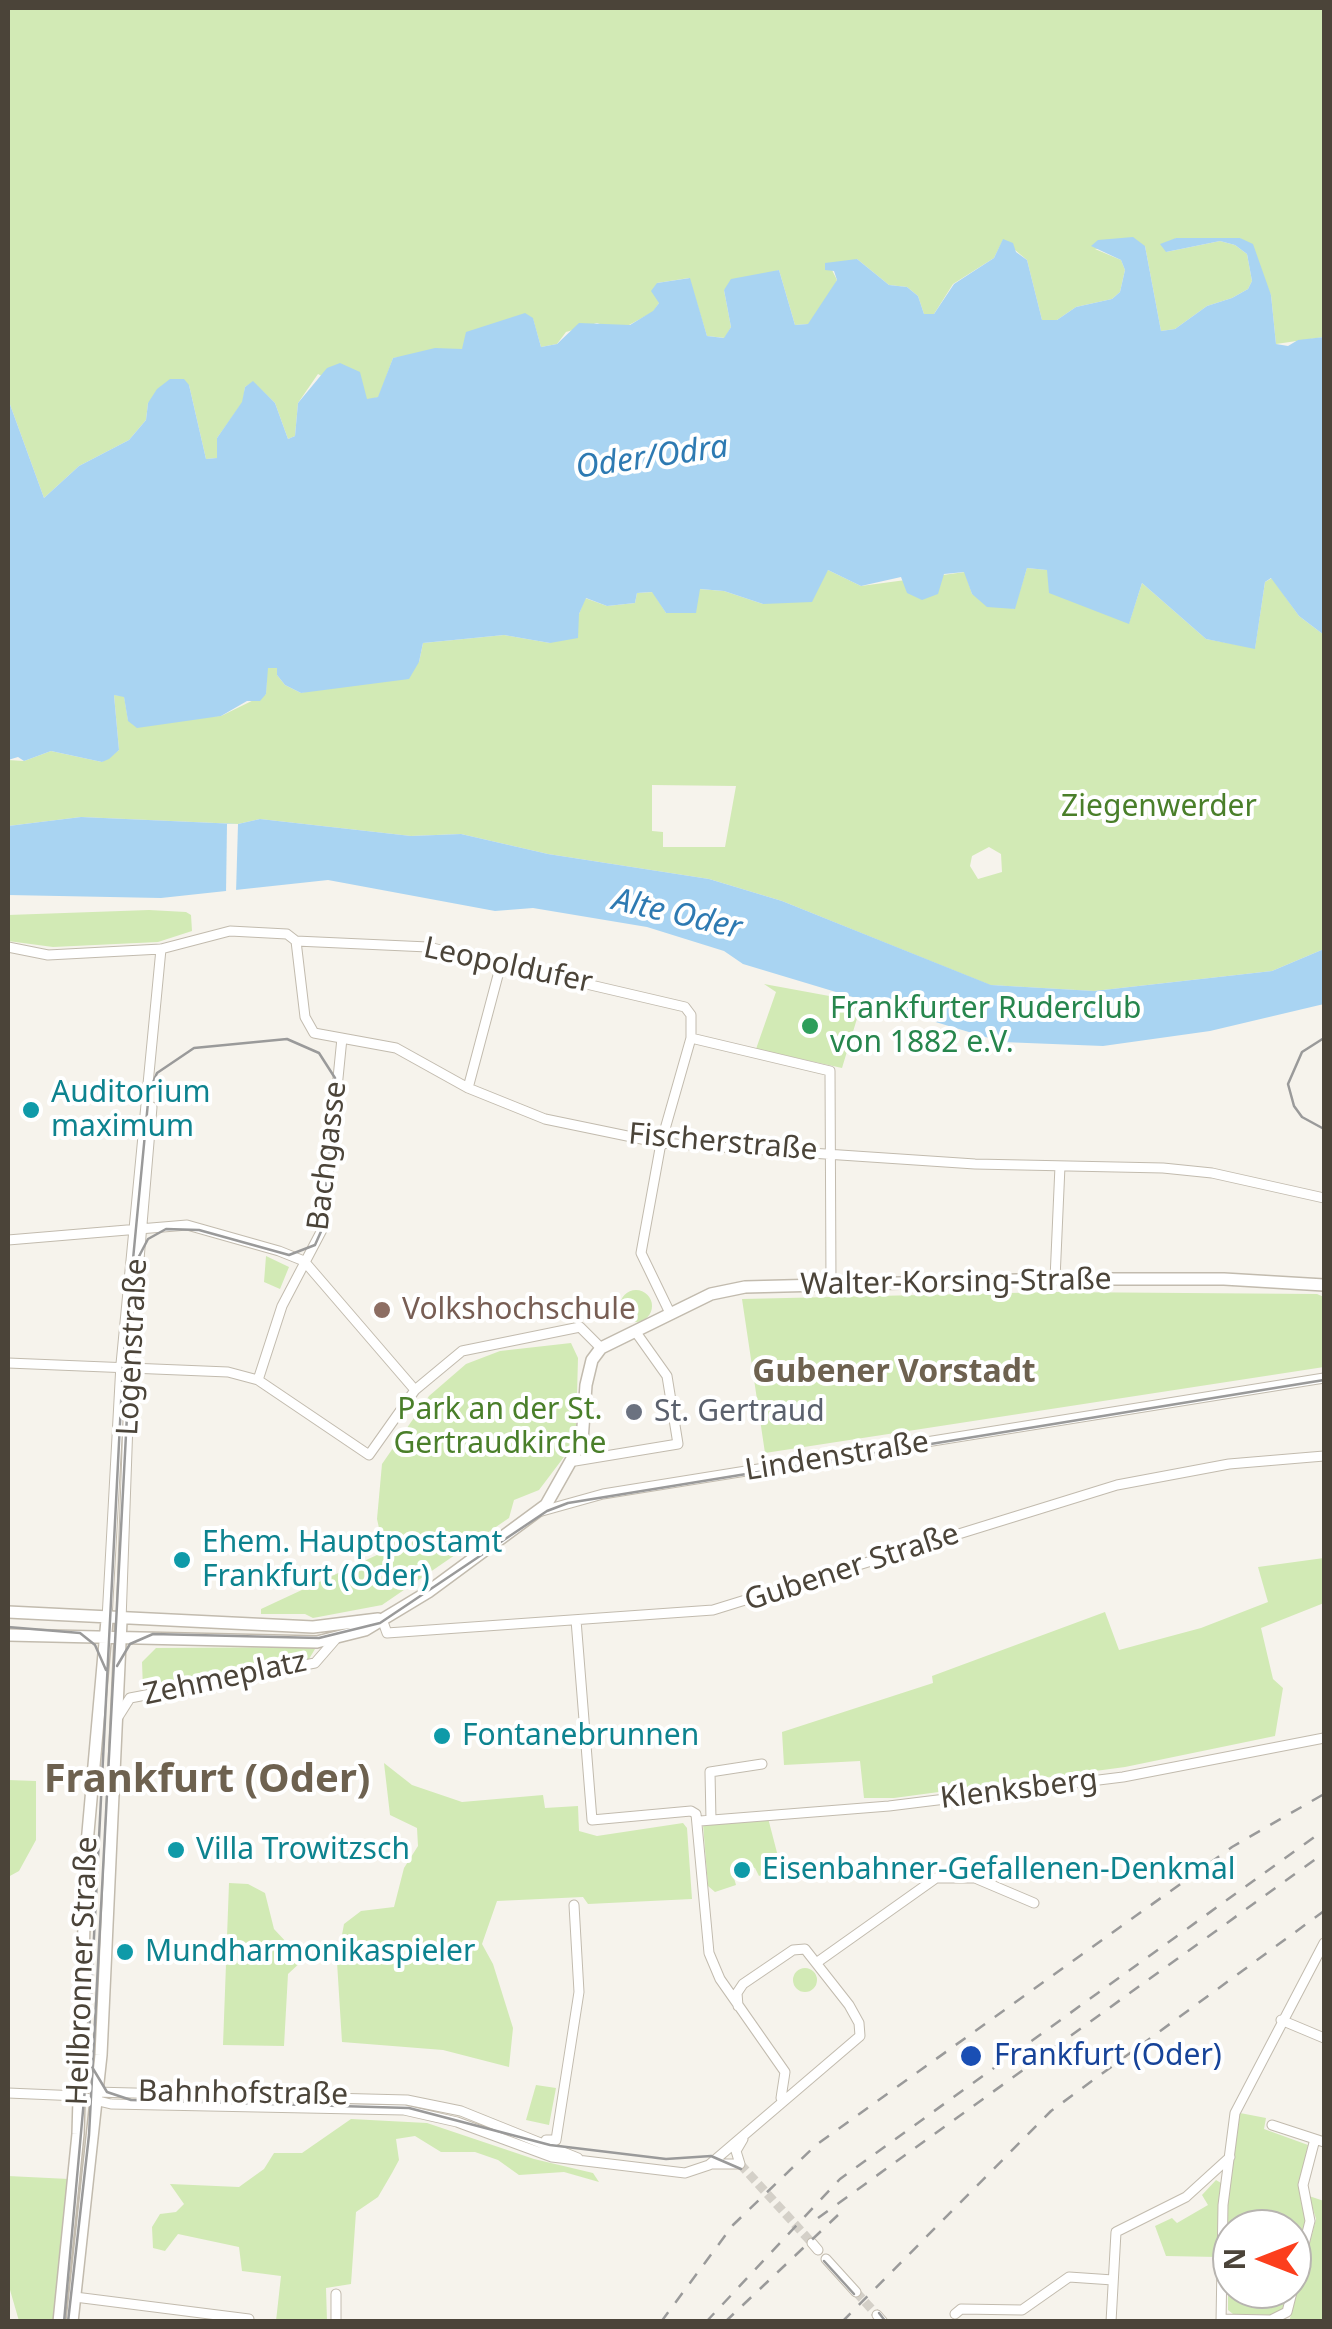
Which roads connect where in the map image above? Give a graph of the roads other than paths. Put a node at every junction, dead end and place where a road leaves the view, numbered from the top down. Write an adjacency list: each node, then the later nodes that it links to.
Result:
1 (296, 940): 3 (street); 4 (street, Leopoldufer); 5 (street, Fischerstraße)
2 (8, 947): 3 (street)
3 (162, 949): 12 (street, Logenstraße)
4 (501, 964): 6 (street, Leopoldufer); 7 (street)
5 (342, 1038): 7 (street, Fischerstraße); 14 (street, Bachgasse)
6 (691, 1038): 8 (street); 9 (street)
7 (468, 1088): 8 (street, Fischerstraße)
8 (661, 1144): 9 (street, Fischerstraße); 18 (street)
9 (829, 1152): 10 (street, Fischerstraße); 17 (street)
10 (1060, 1166): 11 (street, Fischerstraße); 15 (street)
11 (1324, 1198)
12 (138, 1228): 13 (street); 14 (street); 22 (street, Logenstraße)
13 (8, 1240)
14 (304, 1261): 24 (street, Bachgasse); 25 (street)
15 (1055, 1279): 16 (street, Walter-Korsing-Straße); 17 (street, Walter-Korsing-Straße)
16 (1324, 1285)
17 (831, 1286): 18 (street, Walter-Korsing-Straße)
18 (670, 1313): 19 (street, Walter-Korsing-Straße)
19 (635, 1331): 20 (street, Walter-Korsing-Straße); 27 (street)
20 (601, 1348): 25 (street); 27 (street)
21 (8, 1363): 22 (street)
22 (126, 1364): 24 (street); 31 (street, Logenstraße); 33 (street, Logenstraße)
23 (1324, 1378): 28 (street, Lindenstraße)
24 (258, 1380): 25 (street)
25 (415, 1390)
26 (1324, 1456): 32 (street, Gubener Straße)
27 (574, 1461): 28 (street)
28 (540, 1512): 30 (street, Lindenstraße)
29 (8, 1612): 31 (street, Lindenstraße)
30 (382, 1619): 32 (street, Gubener Straße); 33 (street, Lindenstraße); 37 (street, Lindenstraße)
31 (106, 1620): 33 (street, Lindenstraße); 35 (street, Heilbronner Straße)
32 (576, 1620): 41 (street, Klenksberg)
33 (121, 1621): 36 (street, Heilbronner Straße)
34 (8, 1634): 35 (street, Lindenstraße)
35 (106, 1636): 36 (street, Lindenstraße); 51 (street, Heilbronner Straße)
36 (120, 1636): 37 (street, Lindenstraße); 38 (street, Heilbronner Straße)
37 (335, 1640): 38 (street, Zehmeplatz)
38 (117, 1720): 52 (street, Heilbronner Straße)
39 (1324, 1738): 41 (street, Klenksberg)
40 (762, 1764): 41 (street)
41 (706, 1821): 46 (street)
42 (1034, 1903): 45 (street)
43 (574, 1905): 55 (street, Bahnhofstraße)
44 (1324, 1943): 47 (street)
45 (818, 1960): 46 (street); 49 (street)
46 (738, 2006): 49 (street)
47 (1281, 2020): 48 (street); 58 (street)
48 (1324, 2038)
49 (789, 2090): 54 (street)
50 (8, 2093): 51 (street, Bahnhofstraße)
51 (78, 2096): 52 (street, Bahnhofstraße); 69 (street, Heilbronner Straße)
52 (97, 2097): 55 (street, Bahnhofstraße); 57 (street, Bahnhofstraße); 65 (street, Heilbronner Straße)
53 (1272, 2126): 56 (street)
54 (746, 2132): 60 (street); 60 (street, Bahnhofstraße)
55 (540, 2140): 57 (street, Bahnhofstraße); 59 (street, Bahnhofstraße)
56 (1320, 2140): 68 (street)
57 (512, 2142): 59 (street, Bahnhofstraße)
58 (1232, 2155): 62 (street); 68 (street)
59 (585, 2162): 60 (street, Bahnhofstraße)
60 (709, 2165)
61 (826, 2259): 63 (street)
62 (1113, 2280): 66 (street); 72 (street)
63 (856, 2292)
64 (336, 2294): 71 (street)
65 (75, 2297): 67 (street); 70 (street, Heilbronner Straße)
66 (955, 2314)
67 (250, 2320)
68 (1221, 2320)
69 (59, 2322)
70 (72, 2322)
71 (336, 2322)
72 (1111, 2322)

